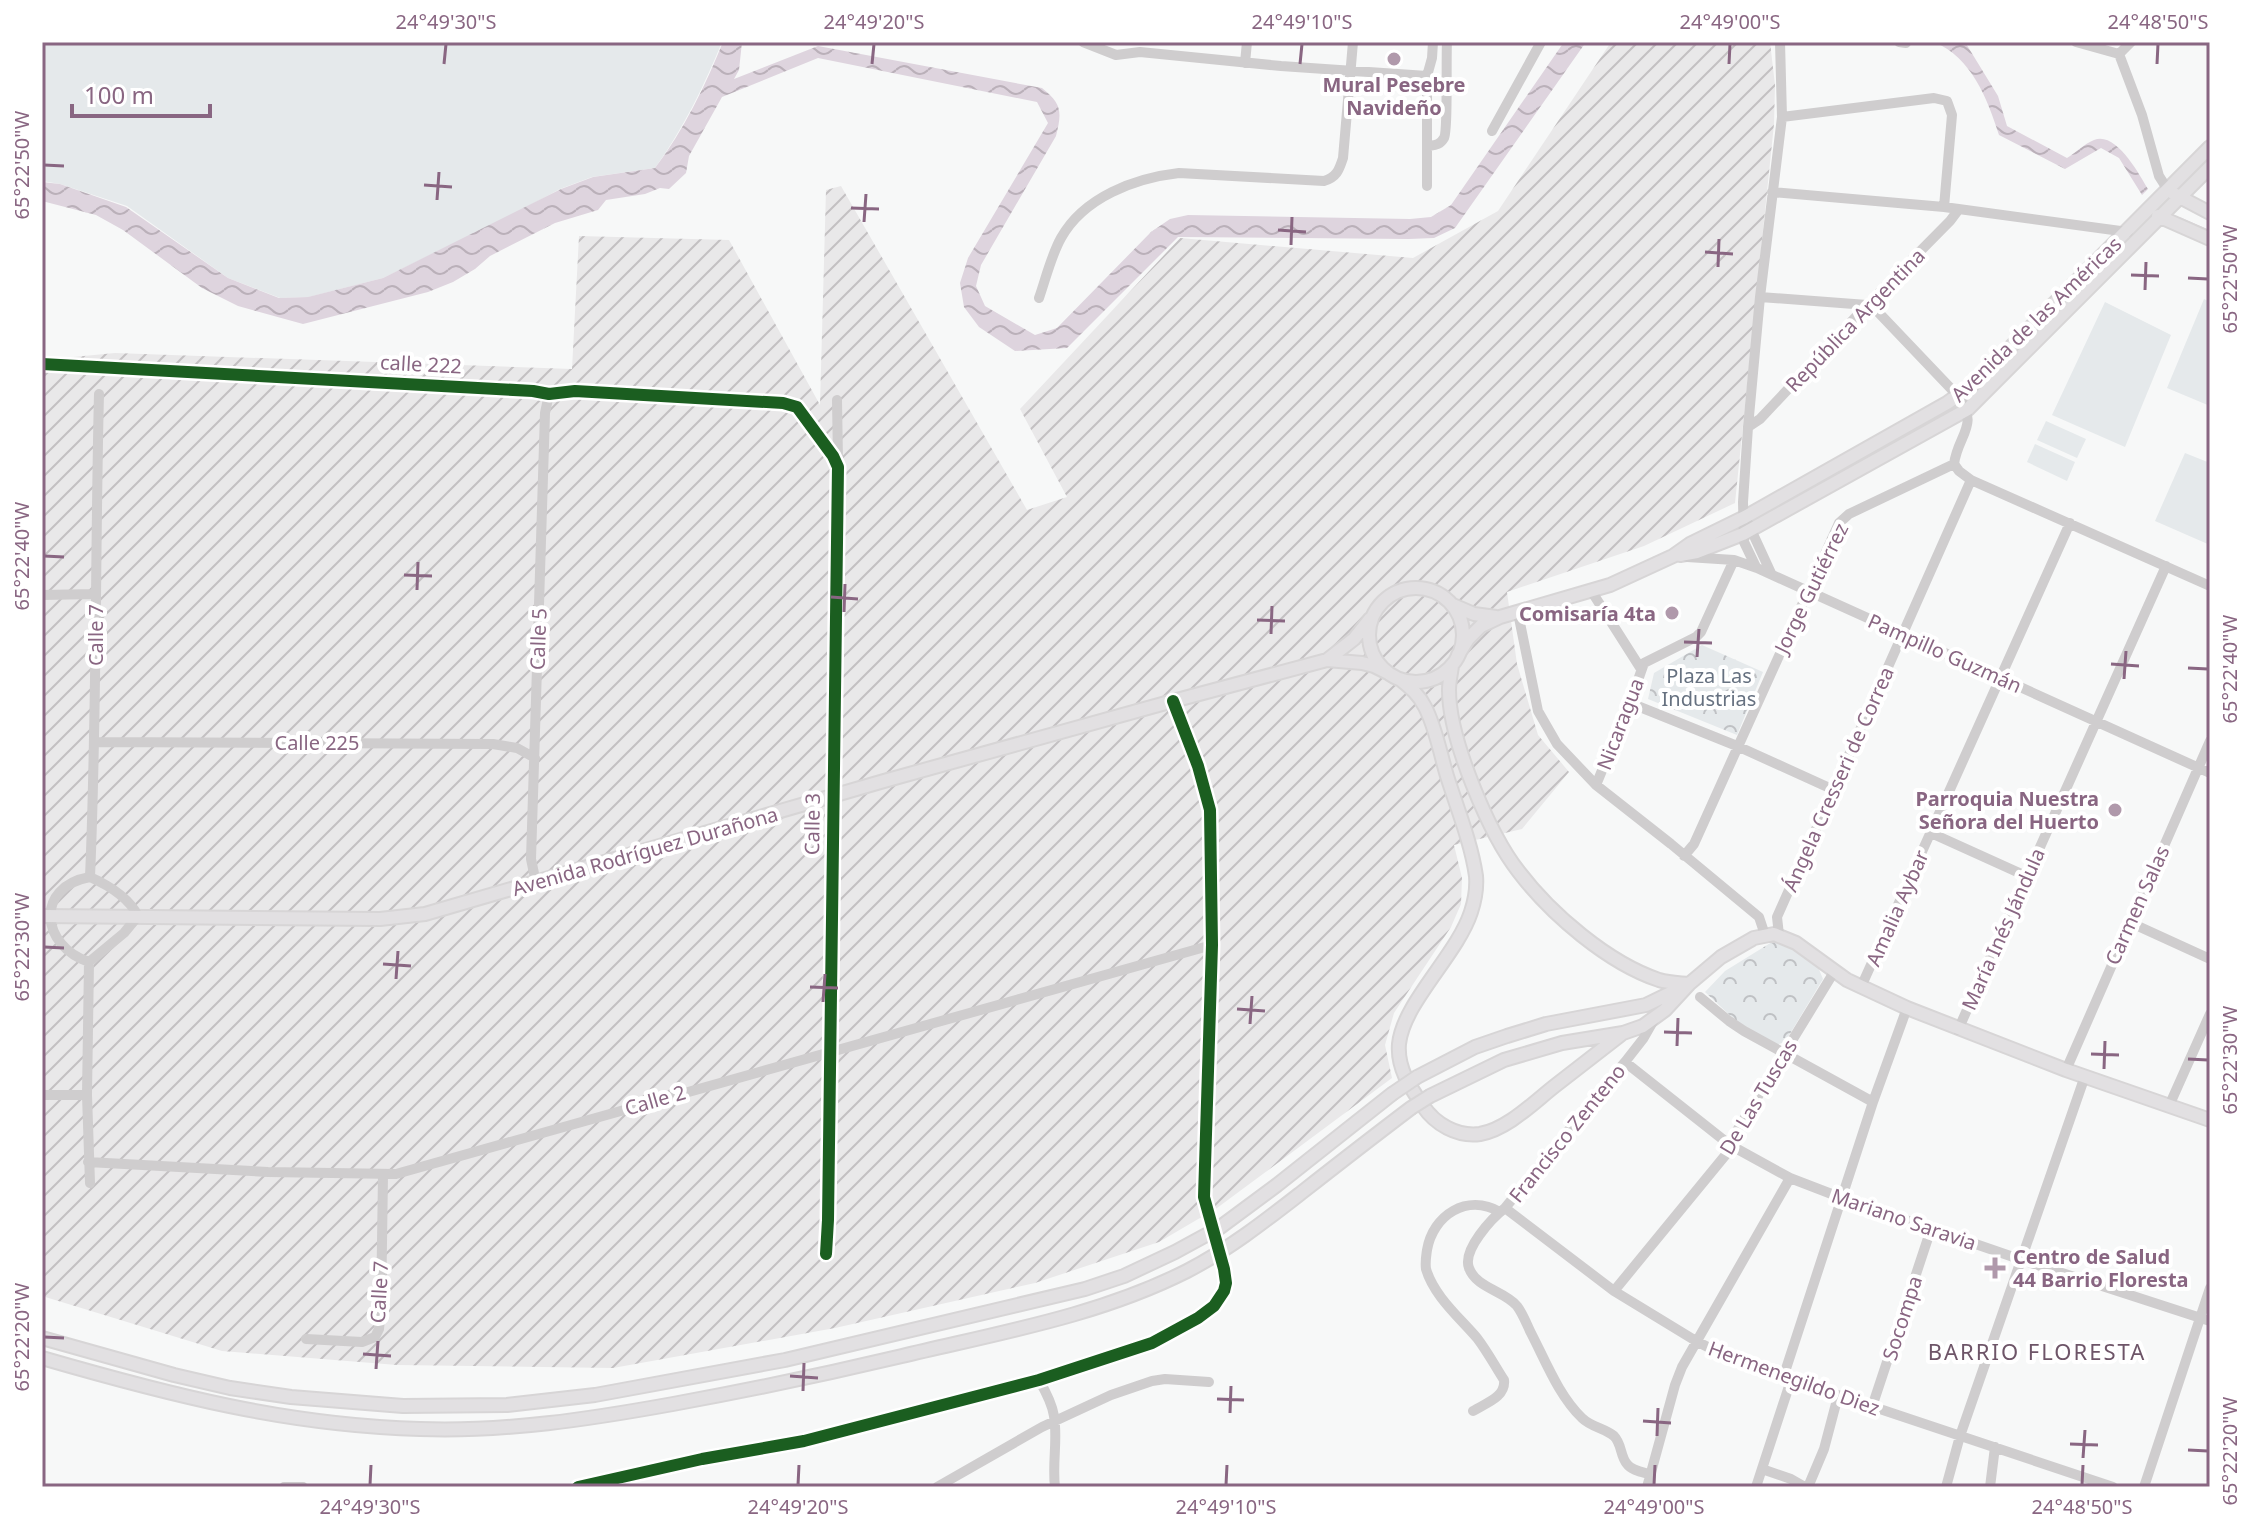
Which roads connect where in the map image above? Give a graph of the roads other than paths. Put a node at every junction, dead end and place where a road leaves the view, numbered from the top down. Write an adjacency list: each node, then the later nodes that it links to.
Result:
1 (1083, 42): 10 (street)
2 (1247, 42): 12 (street)
3 (1353, 42): 13 (street)
4 (1433, 42): 14 (street)
5 (1447, 42): 17 (street)
6 (1541, 42): 16 (street)
7 (1780, 42): 15 (street)
8 (2076, 42): 11 (street)
9 (2131, 42): 11 (street)
10 (1140, 47): 12 (street)
11 (2119, 54): 21 (street)
12 (1245, 63): 13 (street)
13 (1351, 71): 14 (street); 32 (street)
14 (1427, 76): 17 (street)
15 (1782, 117): 22 (street); 24 (street)
16 (1492, 131)
17 (1428, 146): 20 (street)
18 (2210, 147): 21 (main road, Avenida de las Américas)
19 (2210, 167): 23 (main road, Avenida de las Américas)
20 (1427, 186)
21 (2168, 190): 23 (main road); 26 (main road, Avenida de las Américas)
22 (1772, 192): 24 (street); 31 (street)
23 (2180, 199): 27 (main road); 28 (main road, Avenida de las Américas)
24 (1944, 207): 25 (street)
25 (1959, 209): 29 (street); 33 (street, República Argentina)
26 (2147, 211): 28 (main road); 29 (main road, Avenida de las Américas)
27 (2210, 213)
28 (2162, 217): 30 (main road); 39 (main road, Avenida de las Américas)
29 (2128, 232): 37 (main road, Avenida de las Américas)
30 (2210, 239)
31 (1760, 297): 33 (street); 40 (street)
32 (1039, 298)
33 (1867, 305): 37 (street); 40 (street, República Argentina)
34 (42, 364): 36 (street, calle 222)
35 (99, 394): 54 (street, Calle 7)
36 (549, 394): 42 (street, calle 222); 72 (street, Calle 5)
37 (1958, 396): 39 (street); 45 (main road, Avenida de las Américas)
38 (837, 400): 42 (street, Calle 3)
39 (1968, 409): 41 (street); 45 (main road, Avenida de las Américas)
40 (1748, 427): 45 (street)
41 (1954, 464): 43 (street); 52 (street, Jorge Gutiérrez)
42 (838, 467): 77 (street, Calle 3)
43 (1971, 480): 44 (street); 60 (street, Ángela Cresseri de Correa)
44 (2070, 523): 48 (street); 65 (street, Amalia Aybar)
45 (1746, 527): 46 (main road, Avenida de las Américas); 49 (street); 50 (street)
46 (1673, 556): 47 (street, Pampillo Guzmán); 53 (main road, Avenida de las Américas)
47 (1734, 560): 49 (street, Pampillo Guzmán); 63 (street, Nicaragua)
48 (2166, 566): 51 (street); 68 (street, María Inés Jándula)
49 (1757, 568): 50 (street, Pampillo Guzmán)
50 (1771, 574): 52 (street, Pampillo Guzmán)
51 (2210, 586)
52 (1807, 591): 60 (street, Pampillo Guzmán); 71 (street, Jorge Gutiérrez)
53 (1592, 592): 58 (main road, Avenida de las Américas); 63 (street)
54 (95, 594): 55 (street); 70 (street, Calle 7)
55 (42, 595)
56 (1451, 604): 57 (main road); 59 (main road); 62 (main road)
57 (1375, 612): 61 (main road); 64 (main road)
58 (1518, 613): 59 (main road, Avenida de las Américas); 75 (street)
59 (1500, 617): 62 (main road)
60 (1903, 634): 65 (street, Pampillo Guzmán); 76 (street, Ángela Cresseri de Correa)
61 (1327, 660): 64 (main road); 66 (main road, Avenida Rodríguez Durañona)
62 (1455, 660): 64 (main road); 91 (main road)
63 (1641, 669): 67 (street, Nicaragua)
64 (1395, 677): 98 (main road)
65 (2000, 678): 68 (street, Pampillo Guzmán); 78 (street, Amalia Aybar)
66 (1173, 701): 77 (main road, Avenida Rodríguez Durañona); 87 (street)
67 (1630, 703): 71 (street); 75 (street, Nicaragua)
68 (2096, 721): 73 (street, Pampillo Guzmán); 80 (street, María Inés Jándula)
69 (2210, 741): 73 (street, Carmen Salas)
70 (95, 742): 72 (street, Calle 225); 81 (street, Calle 7)
71 (1737, 746): 76 (street); 79 (street, Jorge Gutiérrez)
72 (535, 758): 82 (street, Calle 5)
73 (2199, 767): 74 (street, Pampillo Guzmán); 85 (street, Carmen Salas)
74 (2210, 773)
75 (1596, 785): 79 (street)
76 (1834, 790): 86 (street, Ángela Cresseri de Correa)
77 (832, 796): 82 (main road, Avenida Rodríguez Durañona); 99 (street, Calle 3)
78 (1931, 833): 80 (street); 92 (street, Amalia Aybar)
79 (1684, 856): 86 (street)
80 (2026, 876): 97 (street, María Inés Jándula)
81 (90, 877): 83 (street); 84 (street)
82 (536, 883): 84 (main road, Avenida Rodríguez Durañona)
83 (45, 916): 84 (main road, Avenida Rodríguez Durañona); 89 (street)
84 (138, 916): 89 (street)
85 (2129, 922): 88 (street); 102 (street, Carmen Salas)
86 (1772, 935): 90 (main road); 91 (main road)
87 (1212, 945): 99 (street, Calle 2); 115 (street)
88 (2210, 959)
89 (89, 962): 105 (street)
90 (1834, 972): 92 (main road); 100 (street, De Las Tuscas)
91 (1689, 984): 96 (main road); 124 (main road, bridge)
92 (1861, 987): 94 (main road)
93 (1700, 997): 100 (street)
94 (1907, 1008): 97 (main road); 106 (street)
95 (2210, 1014): 107 (street)
96 (1655, 1018): 98 (main road); 101 (street, Francisco Zenteno)
97 (1958, 1030): 102 (main road)
98 (1623, 1033): 127 (main road, bridge)
99 (829, 1053): 111 (street, Calle 2); 118 (street, Calle 3)
100 (1784, 1054): 106 (street); 109 (street, De Las Tuscas)
101 (1625, 1062): 109 (street, Mariano Saravia); 116 (street, Francisco Zenteno)
102 (2066, 1070): 103 (main road)
103 (2085, 1076): 107 (main road); 119 (street)
104 (42, 1095): 105 (street)
105 (87, 1095): 110 (street)
106 (1873, 1102): 114 (street)
107 (2169, 1106): 108 (main road)
108 (2210, 1120)
109 (1730, 1145): 112 (street, Mariano Saravia); 122 (street, De Las Tuscas)
110 (88, 1162): 111 (street, Calle 2); 113 (street)
111 (383, 1175): 125 (street, Calle 7)
112 (1790, 1178): 114 (street, Mariano Saravia); 126 (street)
113 (90, 1183)
114 (1842, 1198): 117 (street, Mariano Saravia); 128 (street)
115 (1206, 1209)
116 (1503, 1210): 122 (street, Hermenegildo Diez); 133 (street); 138 (street, Francisco Zenteno)
117 (1931, 1229): 119 (street, Mariano Saravia); 132 (street, Socompa)
118 (826, 1254)
119 (2022, 1260): 123 (street, Mariano Saravia); 135 (street)
120 (1224, 1269): 129 (street)
121 (2210, 1288): 123 (street)
122 (1614, 1291): 126 (street, Hermenegildo Diez)
123 (2205, 1319): 150 (street)
124 (42, 1338)
125 (306, 1339)
126 (1696, 1341): 128 (street, Hermenegildo Diez); 138 (street)
127 (42, 1358)
128 (1787, 1379): 131 (street, Hermenegildo Diez); 137 (street)
129 (1039, 1380): 134 (street); 141 (street)
130 (1209, 1382): 134 (street)
131 (1838, 1396): 132 (street, Hermenegildo Diez); 146 (street)
132 (1872, 1407): 135 (street, Hermenegildo Diez)
133 (1473, 1411)
134 (1055, 1421): 142 (street); 143 (street)
135 (1960, 1436): 136 (street, Hermenegildo Diez); 147 (street)
136 (1995, 1447): 148 (street); 149 (street, Hermenegildo Diez)
137 (1762, 1469): 145 (street); 146 (street)
138 (1649, 1474): 144 (street)
139 (284, 1487): 140 (street)
140 (303, 1487)
141 (578, 1487)
142 (937, 1487)
143 (1055, 1487)
144 (1647, 1487)
145 (1756, 1487)
146 (1806, 1487)
147 (1946, 1487)
148 (1990, 1487)
149 (2113, 1487)
150 (2144, 1487)

